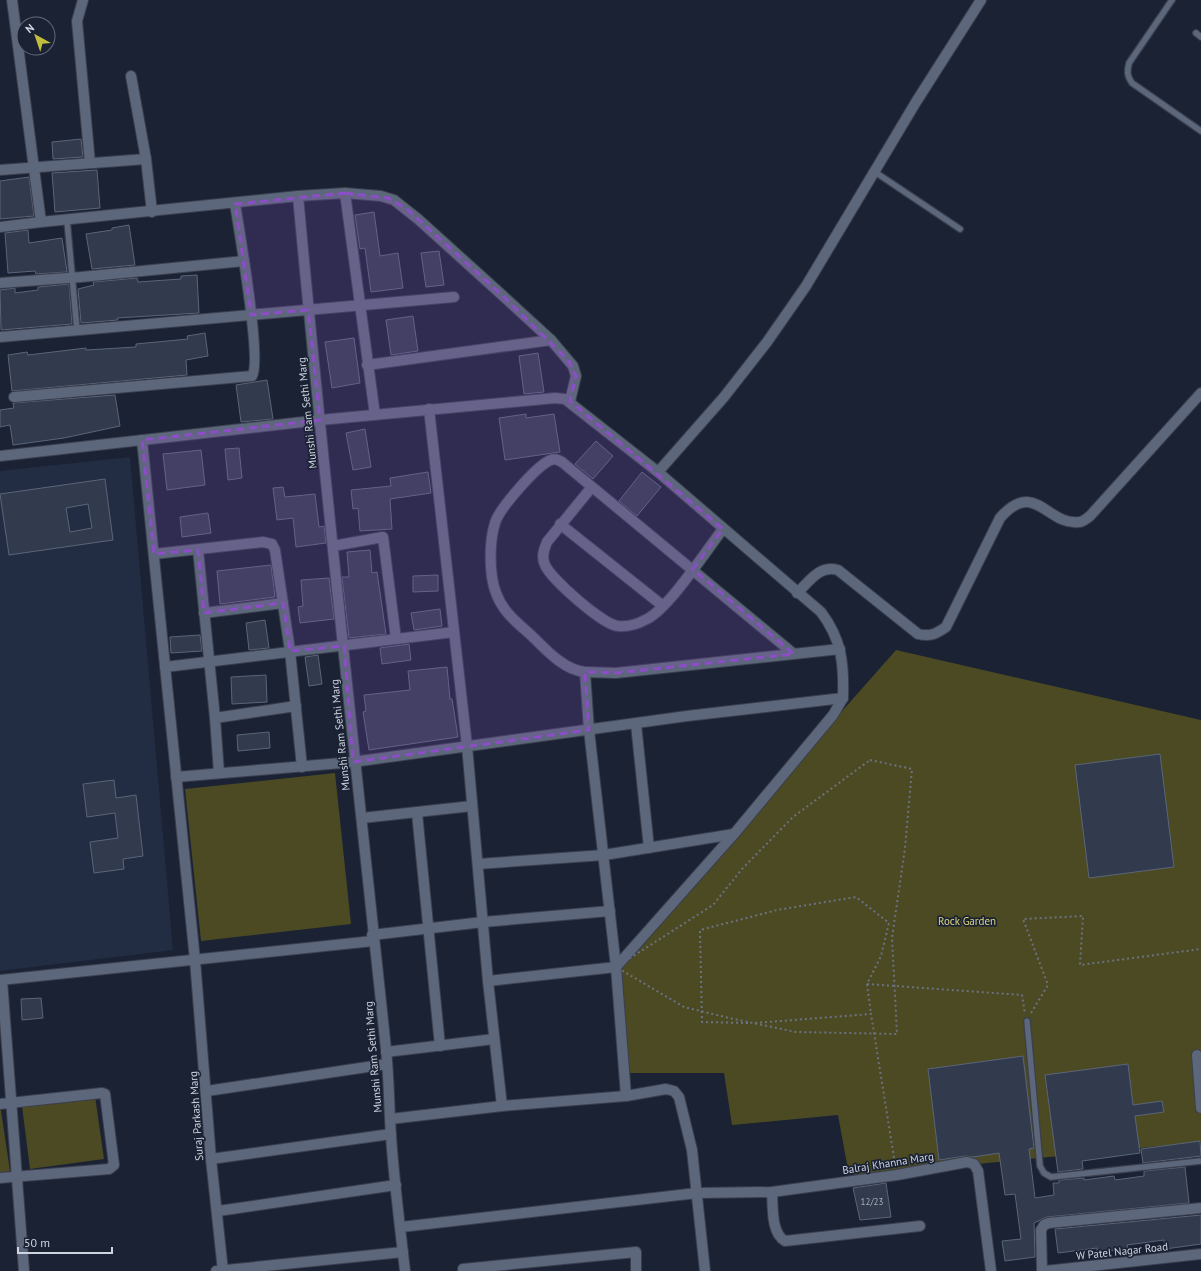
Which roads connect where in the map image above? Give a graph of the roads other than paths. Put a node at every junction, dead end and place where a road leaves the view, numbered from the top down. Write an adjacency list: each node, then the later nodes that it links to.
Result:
1 (12, 0): 9 (street)
2 (83, 0): 8 (street)
3 (981, 0): 11 (street)
4 (1172, 0): 6 (lane)
5 (131, 76): 7 (street)
6 (1201, 131)
7 (146, 159): 8 (street); 15 (street)
8 (90, 163): 9 (street)
9 (33, 167): 10 (street); 17 (street)
10 (0, 170)
11 (874, 172): 19 (lane); 39 (street)
12 (345, 193): 13 (street); 24 (street); 29 (street)
13 (298, 196): 14 (street); 25 (street, Munshi Ram Sethi Marg)
14 (235, 204): 15 (street); 20 (street)
15 (152, 212): 16 (street)
16 (67, 220): 17 (street); 21 (lane)
17 (41, 222): 18 (street)
18 (0, 227)
19 (960, 229)
20 (244, 261): 21 (street); 26 (street)
21 (72, 278): 22 (street); 27 (lane)
22 (0, 283)
23 (454, 297): 24 (street)
24 (359, 305): 25 (street); 30 (street)
25 (308, 310): 26 (street); 36 (street, Munshi Ram Sethi Marg)
26 (251, 315): 27 (street); 32 (street)
27 (77, 330): 28 (street)
28 (0, 337)
29 (551, 340): 30 (street); 33 (street)
30 (367, 365): 35 (street)
31 (1201, 393): 47 (street)
32 (14, 397)
33 (570, 402): 34 (street); 39 (street)
34 (429, 409): 35 (street); 51 (street)
35 (375, 415): 36 (street)
36 (320, 420): 37 (street); 43 (street, Munshi Ram Sethi Marg)
37 (142, 440): 38 (street); 45 (street, Suraj Parkash Marg)
38 (0, 456)
39 (658, 472): 42 (street)
40 (591, 488): 41 (street); 46 (street); 59 (street)
41 (560, 524): 49 (street); 49 (street)
42 (723, 529): 46 (street); 47 (street)
43 (333, 546): 52 (street); 53 (street, Munshi Ram Sethi Marg)
44 (198, 550): 45 (street); 48 (street); 50 (street)
45 (154, 554): 58 (street, Suraj Parkash Marg)
46 (692, 569): 49 (street); 56 (street)
47 (797, 593): 54 (street)
48 (283, 602): 50 (street); 55 (street)
49 (663, 606)
50 (204, 614): 57 (street)
51 (454, 632): 52 (street); 65 (street)
52 (396, 639): 53 (street)
53 (344, 646): 55 (street); 66 (street, Munshi Ram Sethi Marg)
54 (840, 649): 56 (street); 60 (street)
55 (290, 651): 57 (street); 61 (street)
56 (794, 654): 59 (street)
57 (209, 661): 58 (street); 62 (street)
58 (164, 667): 69 (street, Suraj Parkash Marg)
59 (585, 672): 64 (street)
60 (843, 698): 63 (street); 73 (street)
61 (296, 706): 62 (street); 67 (street)
62 (216, 718): 68 (street)
63 (636, 724): 64 (street); 74 (street)
64 (589, 730): 65 (street); 75 (street)
65 (467, 746): 66 (street); 70 (street)
66 (354, 762): 67 (street); 72 (street, Munshi Ram Sethi Marg)
67 (302, 767): 68 (street)
68 (219, 773): 69 (street)
69 (176, 778): 81 (street, Suraj Parkash Marg)
70 (472, 806): 71 (street); 76 (street)
71 (417, 813): 72 (street); 79 (street)
72 (362, 818): 80 (street, Munshi Ram Sethi Marg)
73 (734, 834): 74 (street); 82 (street)
74 (649, 848): 75 (street)
75 (604, 855): 76 (street); 77 (street)
76 (478, 864): 78 (street)
77 (610, 911): 78 (street); 82 (street)
78 (483, 922): 79 (street); 84 (street)
79 (428, 929): 80 (street); 87 (street)
80 (373, 938): 81 (street); 88 (street, Munshi Ram Sethi Marg)
81 (195, 960): 83 (street); 91 (street, Suraj Parkash Marg)
82 (616, 968): 84 (street); 92 (street)
83 (1, 980): 93 (street)
84 (488, 981): 86 (street)
85 (1027, 1021): 100 (lane)
86 (494, 1039): 87 (street); 95 (street)
87 (440, 1046): 88 (street)
88 (386, 1052): 90 (street, Munshi Ram Sethi Marg)
89 (1197, 1055): 96 (street)
90 (387, 1064): 91 (street); 97 (street, Munshi Ram Sethi Marg)
91 (207, 1091): 99 (street, Suraj Parkash Marg)
92 (626, 1096): 95 (street); 105 (street)
93 (11, 1103): 94 (street); 101 (street); 101 (street)
94 (0, 1104)
95 (502, 1106): 97 (street)
96 (1201, 1108)
97 (390, 1119): 98 (street, Munshi Ram Sethi Marg)
98 (391, 1134): 99 (street); 103 (street, Munshi Ram Sethi Marg)
99 (211, 1159): 107 (street, Suraj Parkash Marg)
100 (1201, 1161)
101 (17, 1176): 102 (street); 112 (street)
102 (0, 1178)
103 (396, 1185): 107 (street); 109 (street, Munshi Ram Sethi Marg)
104 (772, 1192): 105 (street, Balraj Khanna Marg); 108 (street); 118 (street, Balraj Khanna Marg)
105 (697, 1193): 109 (street, Balraj Khanna Marg); 117 (street)
106 (1201, 1208): 119 (street)
107 (218, 1211): 113 (street, Suraj Parkash Marg)
108 (920, 1226)
109 (400, 1227): 110 (street, Munshi Ram Sethi Marg)
110 (403, 1252): 113 (street); 114 (street, Munshi Ram Sethi Marg)
111 (1201, 1254): 120 (street, W Patel Nagar Road)
112 (24, 1271)
113 (221, 1271)
114 (405, 1271)
115 (463, 1271): 116 (street)
116 (636, 1271)
117 (705, 1271)
118 (990, 1271)
119 (1042, 1271)
120 (1045, 1271)

